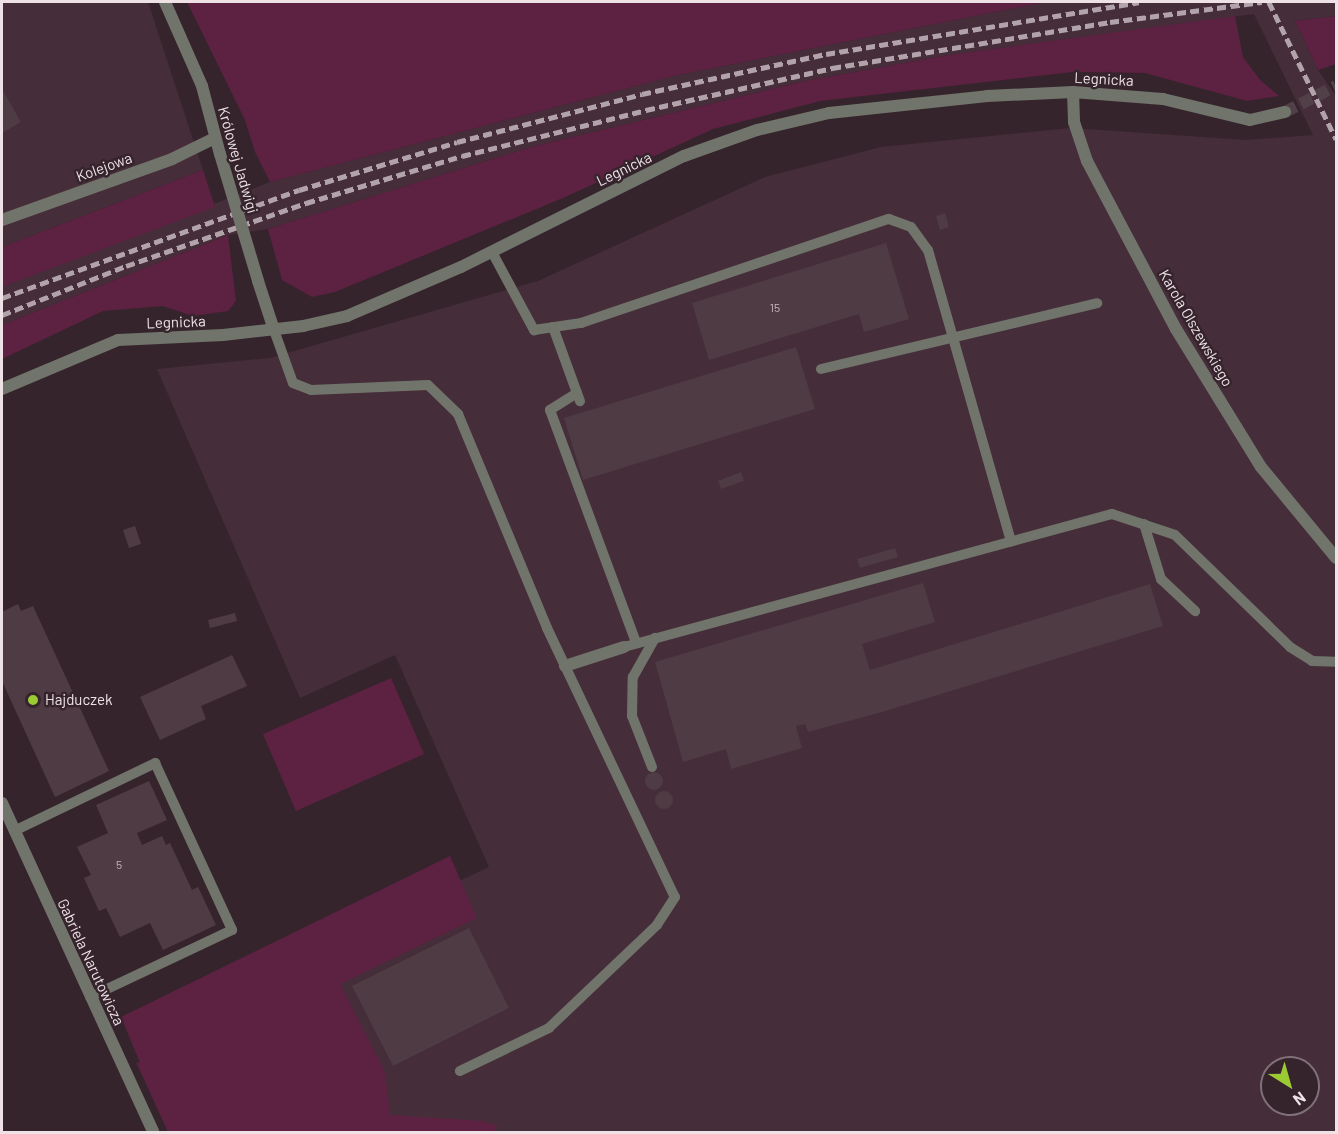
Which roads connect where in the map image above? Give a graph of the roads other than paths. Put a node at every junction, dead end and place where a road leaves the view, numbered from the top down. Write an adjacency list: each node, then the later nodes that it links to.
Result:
1 (165, 2): 4 (street, Królowej Jadwigi)
2 (1073, 92): 3 (street, Legnicka); 6 (street, Legnicka); 15 (street, Karola Olszewskiego)
3 (1285, 112)
4 (215, 138): 5 (street, Kolejowa); 9 (street, Królowej Jadwigi, bridge)
5 (2, 220)
6 (492, 252): 8 (lane); 9 (street, Legnicka)
7 (1097, 303): 10 (lane)
8 (553, 327): 10 (lane); 18 (lane)
9 (274, 330): 12 (street, Legnicka); 20 (lane)
10 (953, 337): 11 (lane); 14 (lane)
11 (821, 369)
12 (2, 389)
13 (1144, 524): 14 (lane); 16 (lane); 19 (lane)
14 (1011, 541): 17 (lane)
15 (1336, 558)
16 (1195, 611)
17 (655, 638): 18 (lane); 21 (lane)
18 (630, 645): 20 (street)
19 (1336, 662)
20 (565, 666): 25 (lane)
21 (652, 767)
22 (2, 803): 23 (street, Gabriela Narutowicza)
23 (14, 831): 24 (street, Gabriela Narutowicza); 24 (lane)
24 (90, 997): 26 (street, Gabriela Narutowicza)
25 (460, 1071)
26 (153, 1132)

